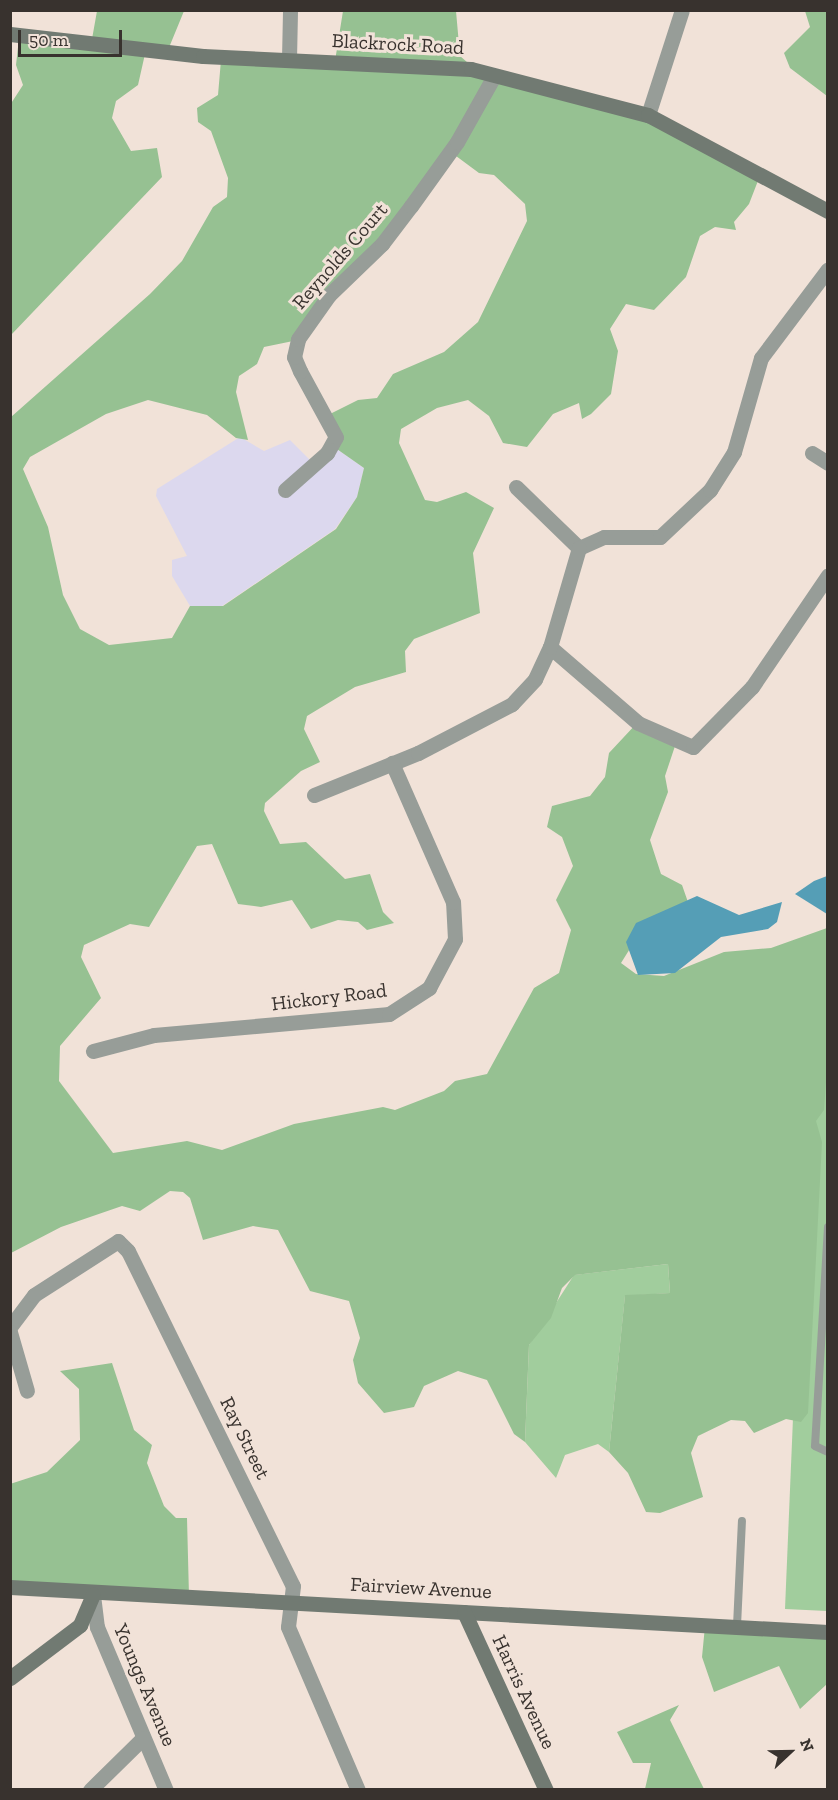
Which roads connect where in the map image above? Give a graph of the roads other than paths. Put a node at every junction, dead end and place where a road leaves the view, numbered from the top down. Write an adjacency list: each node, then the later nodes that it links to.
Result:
1 (291, 10): 4 (street)
2 (682, 10): 6 (street)
3 (10, 34): 4 (street, Blackrock Road)
4 (289, 59): 5 (street, Blackrock Road)
5 (494, 76): 6 (street, Blackrock Road); 12 (street, Reynolds Court)
6 (648, 115): 7 (street, Blackrock Road)
7 (828, 211)
8 (828, 269): 13 (street)
9 (812, 453): 10 (street)
10 (828, 463)
11 (516, 487): 13 (street)
12 (285, 490)
13 (579, 548): 15 (street)
14 (828, 575): 15 (street)
15 (550, 647): 16 (street)
16 (392, 763): 17 (street); 18 (street, Hickory Road)
17 (314, 795)
18 (93, 1051)
19 (828, 1227): 22 (lane)
20 (10, 1330): 21 (street, Ray Street); 26 (street, Ray Street)
21 (27, 1391)
22 (828, 1452)
23 (742, 1521): 28 (lane)
24 (10, 1587): 25 (street, Fairview Avenue)
25 (93, 1595): 26 (street, Fairview Avenue); 30 (street); 31 (street, Youngs Avenue)
26 (294, 1602): 27 (street, Fairview Avenue); 34 (street, Ray Street)
27 (464, 1612): 28 (street, Fairview Avenue); 35 (street, Harris Avenue)
28 (737, 1626): 29 (street, Fairview Avenue)
29 (828, 1632)
30 (10, 1678)
31 (143, 1738): 32 (street); 33 (street, Youngs Avenue)
32 (90, 1790)
33 (166, 1790)
34 (358, 1790)
35 (546, 1790)

